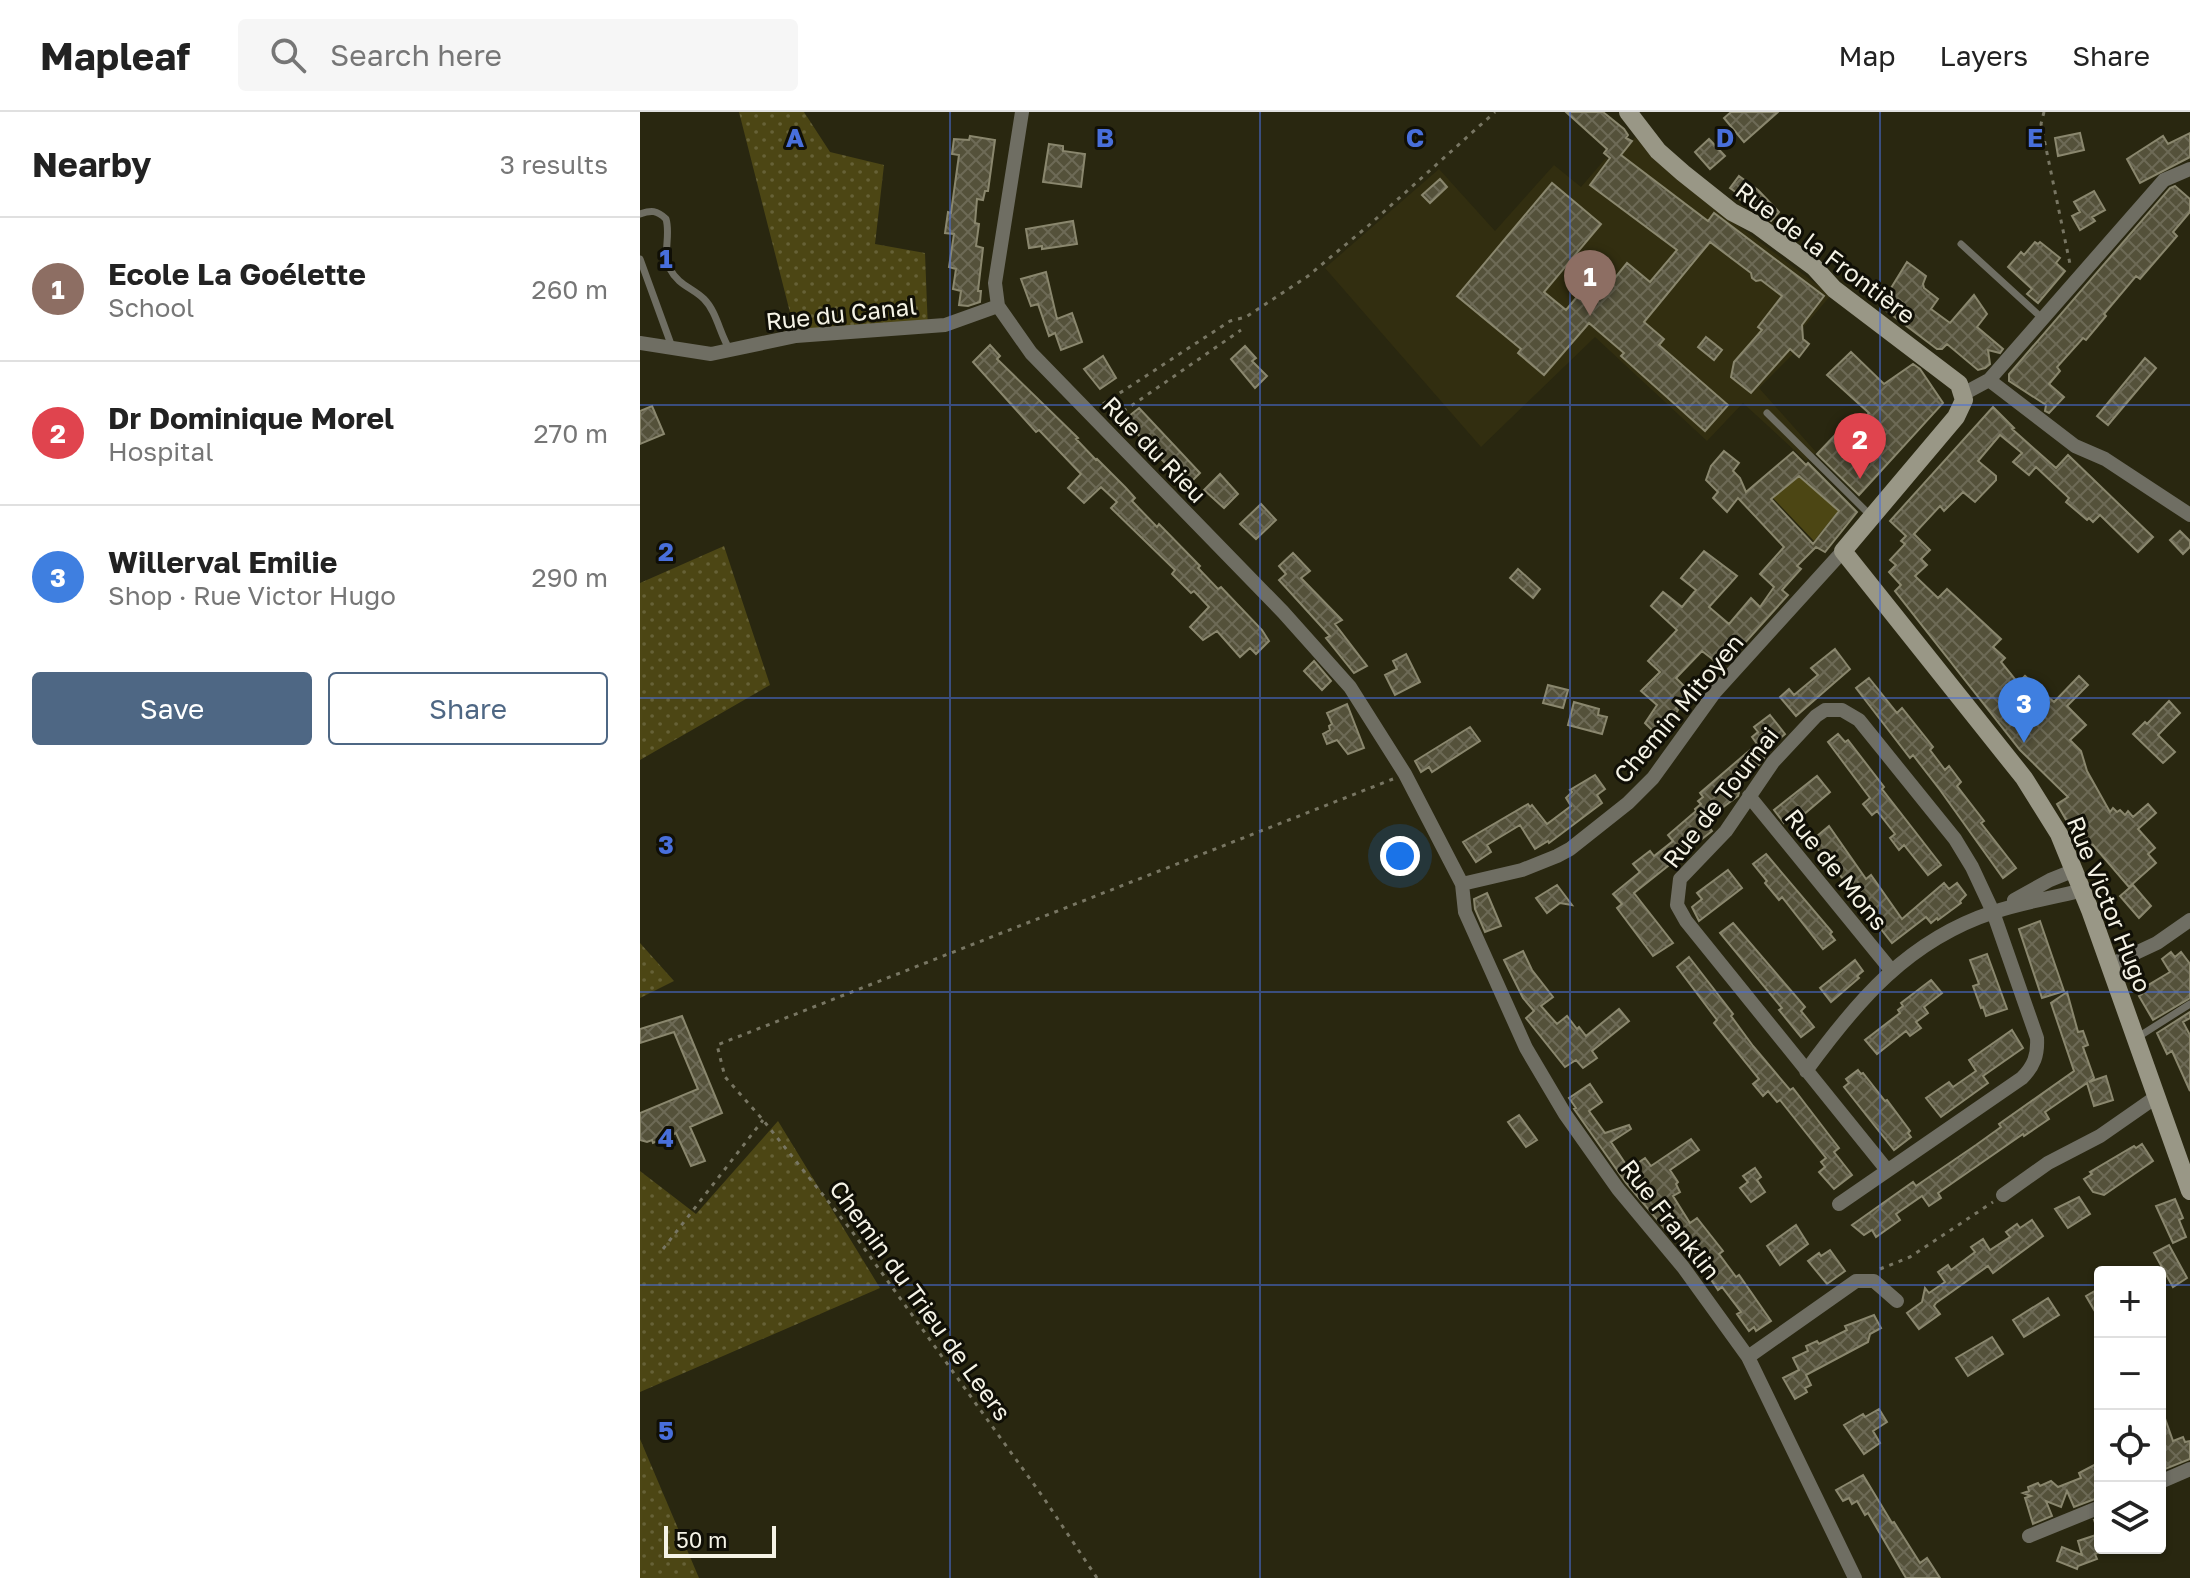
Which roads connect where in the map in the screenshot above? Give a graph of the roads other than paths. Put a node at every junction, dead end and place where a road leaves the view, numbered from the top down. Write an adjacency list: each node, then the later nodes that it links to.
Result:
1 (1022, 112): 7 (street)
2 (1628, 112): 13 (street, Rue de la Frontière)
3 (2190, 169): 8 (street)
4 (640, 214): 11 (lane)
5 (1961, 244): 8 (lane)
6 (640, 259): 10 (lane)
7 (998, 306): 11 (street, Rue du Canal); 20 (street, Rue du Rieu)
8 (2043, 319): 12 (street)
9 (640, 343): 10 (street, Rue du Canal)
10 (673, 348): 11 (street, Rue du Canal)
11 (730, 350)
12 (1989, 380): 13 (street); 15 (street)
13 (1963, 394): 16 (street)
14 (1767, 413): 16 (lane)
15 (2190, 515)
16 (1871, 517): 17 (street)
17 (1843, 551): 19 (street, Rue Victor Hugo); 20 (street, Chemin Mitoyen)
18 (1749, 796): 22 (street, Rue de Tournai); 25 (street, Rue de Mons); 28 (street, Rue de Tournai)
19 (2075, 870): 21 (street, Rue Victor Hugo); 22 (street)
20 (1462, 884): 35 (street, Rue Franklin)
21 (2083, 890): 22 (street); 24 (street, Rue Victor Hugo)
22 (1993, 912): 25 (street); 30 (street, Rue de Tournai)
23 (2190, 920): 24 (street)
24 (2110, 965): 27 (street, Rue Victor Hugo)
25 (1891, 970): 28 (street)
26 (2190, 1004): 27 (lane)
27 (2136, 1038): 29 (street, Rue Victor Hugo)
28 (1806, 1071): 30 (street, Rue de Tournai)
29 (2156, 1097): 31 (street, Rue Victor Hugo); 32 (street)
30 (1887, 1170): 33 (street, Rue de Tournai)
31 (2188, 1179)
32 (2003, 1195)
33 (1839, 1204)
34 (1897, 1301): 35 (street)
35 (1748, 1357): 40 (street, Rue Franklin)
36 (2190, 1469): 37 (street)
37 (2166, 1479)
38 (2094, 1509): 39 (street)
39 (2029, 1536)
40 (1855, 1578)

